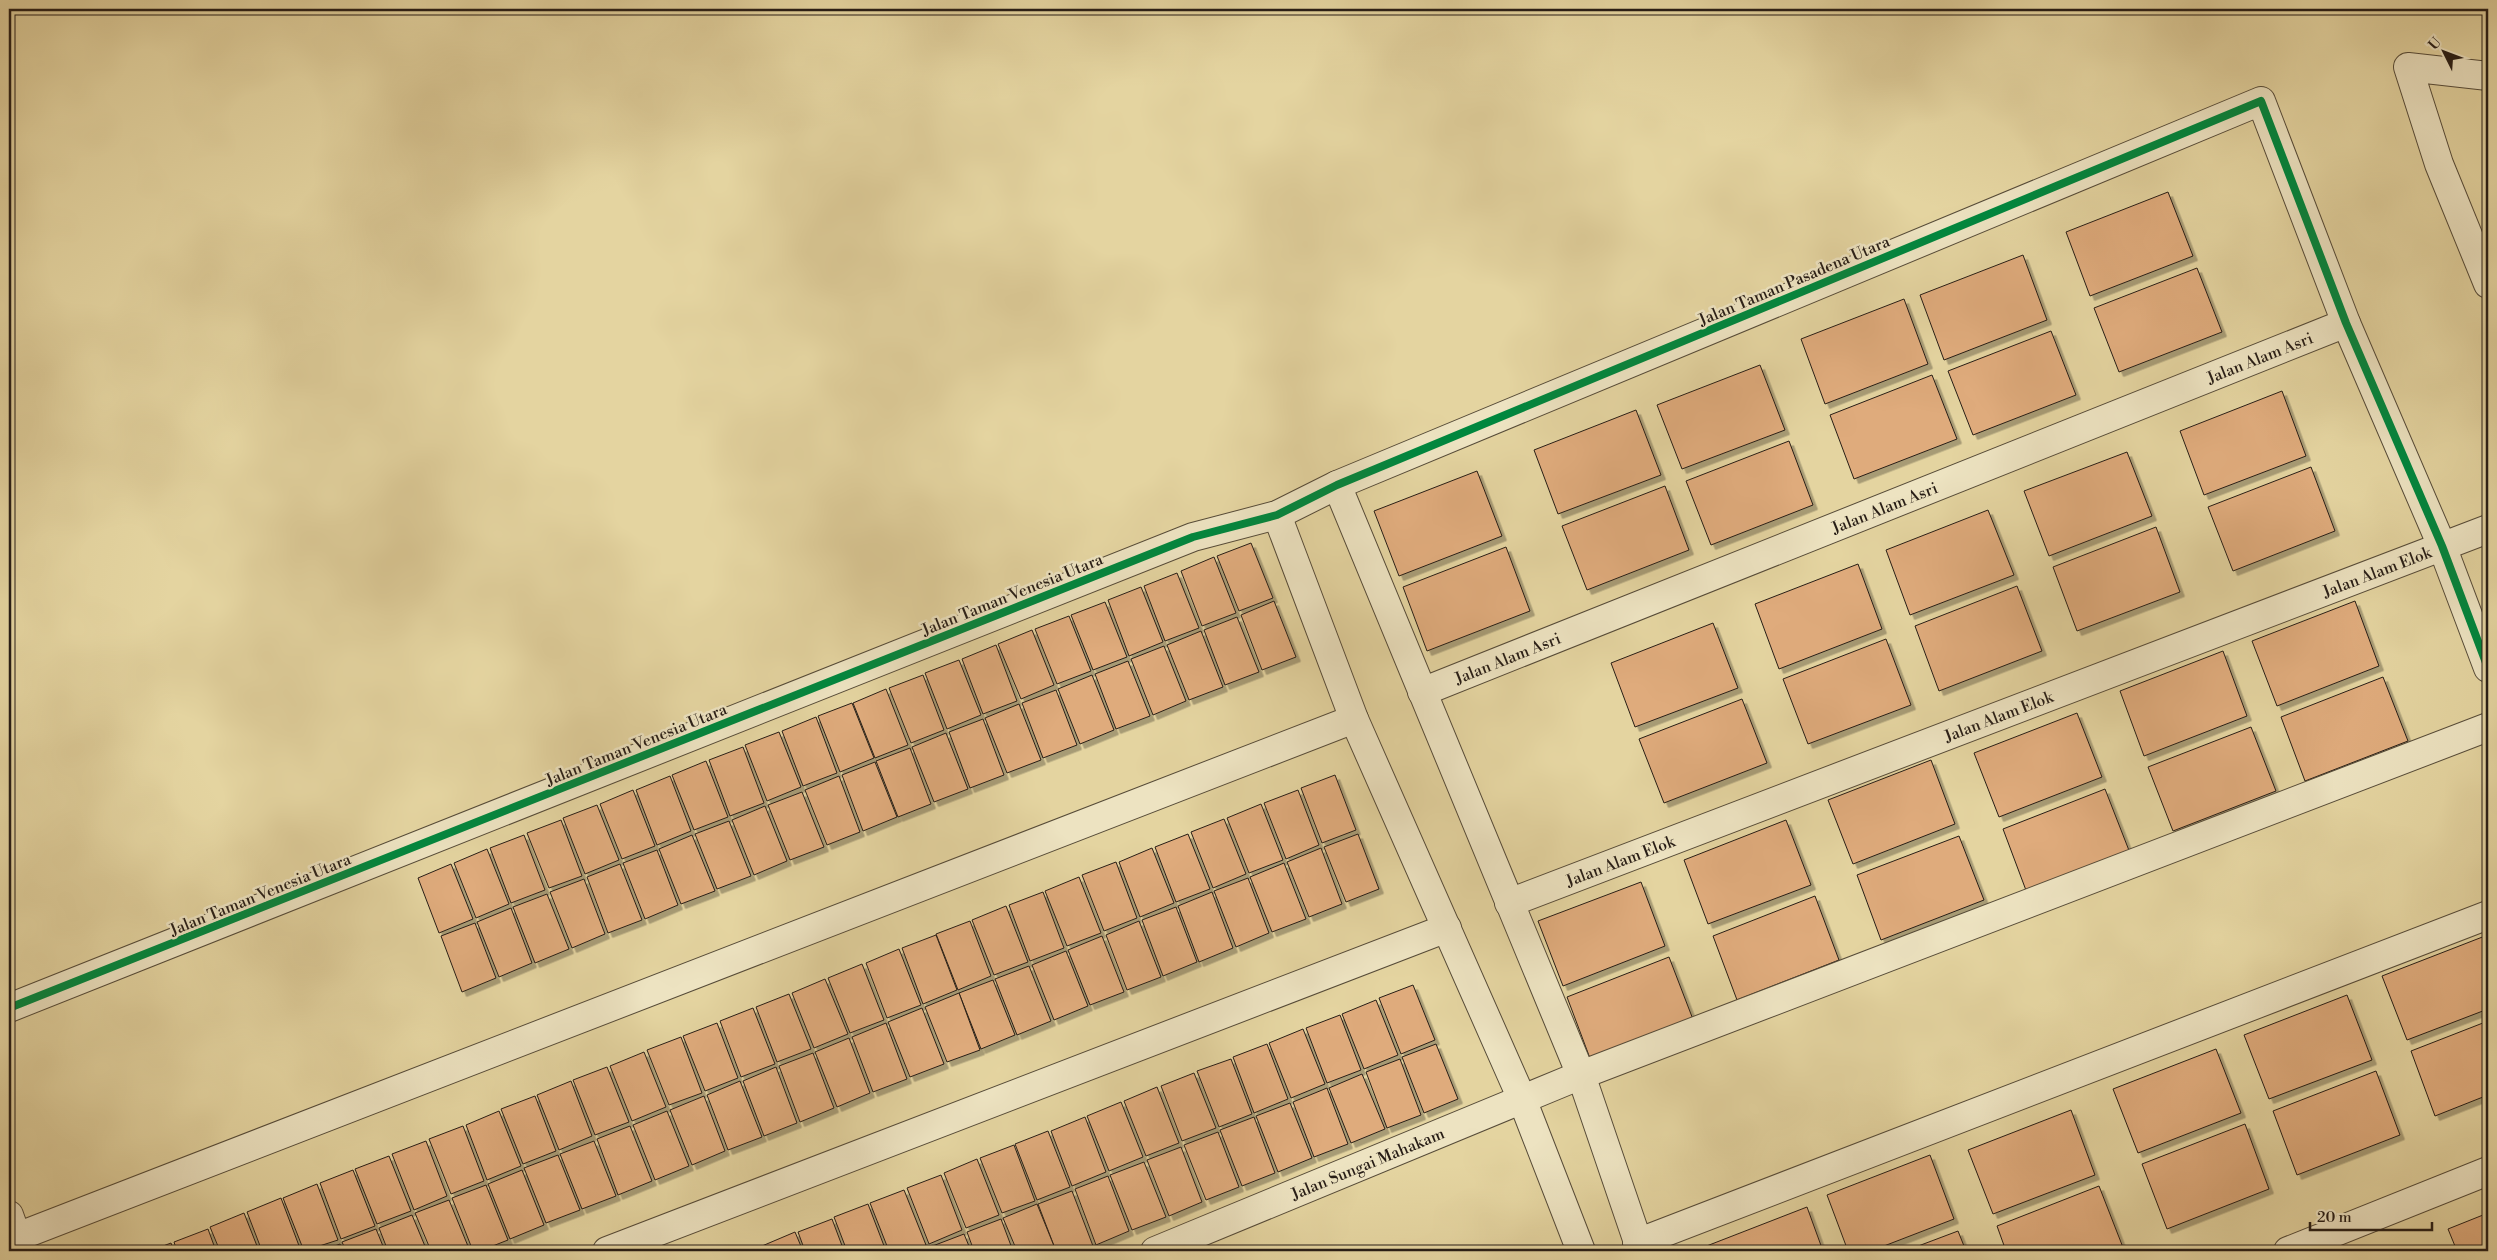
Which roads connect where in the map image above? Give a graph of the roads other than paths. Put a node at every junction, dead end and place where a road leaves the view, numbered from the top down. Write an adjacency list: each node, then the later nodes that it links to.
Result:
1 (2488, 76): 2 (street)
2 (2488, 284)
3 (2346, 323): 4 (street, Jalan Taman Pasadena Utara); 7 (street); 9 (street, Jalan Alam Asri)
4 (1337, 485): 5 (street, Jalan Taman Pasadena Utara); 9 (street)
5 (1277, 515): 10 (street); 15 (street, Jalan Taman Venesia Utara)
6 (2488, 529): 7 (street, Jalan Alam Elok)
7 (2442, 546): 8 (street); 12 (street, Jalan Alam Elok)
8 (2488, 668)
9 (1422, 692): 12 (street)
10 (1354, 719): 14 (street); 19 (street)
11 (2488, 727): 16 (street, Jalan Sungai Mahakam)
12 (1509, 903): 16 (street)
13 (2488, 915): 20 (street)
14 (1447, 928): 17 (street); 21 (street)
15 (9, 1008)
16 (1581, 1075): 17 (street, Jalan Sungai Mahakam); 20 (street)
17 (1522, 1099): 22 (street, Jalan Sungai Mahakam); 23 (street)
18 (2488, 1171): 24 (street)
19 (16, 1234)
20 (1639, 1247)
21 (607, 1251)
22 (1155, 1251)
23 (1581, 1251)
24 (2288, 1251)

